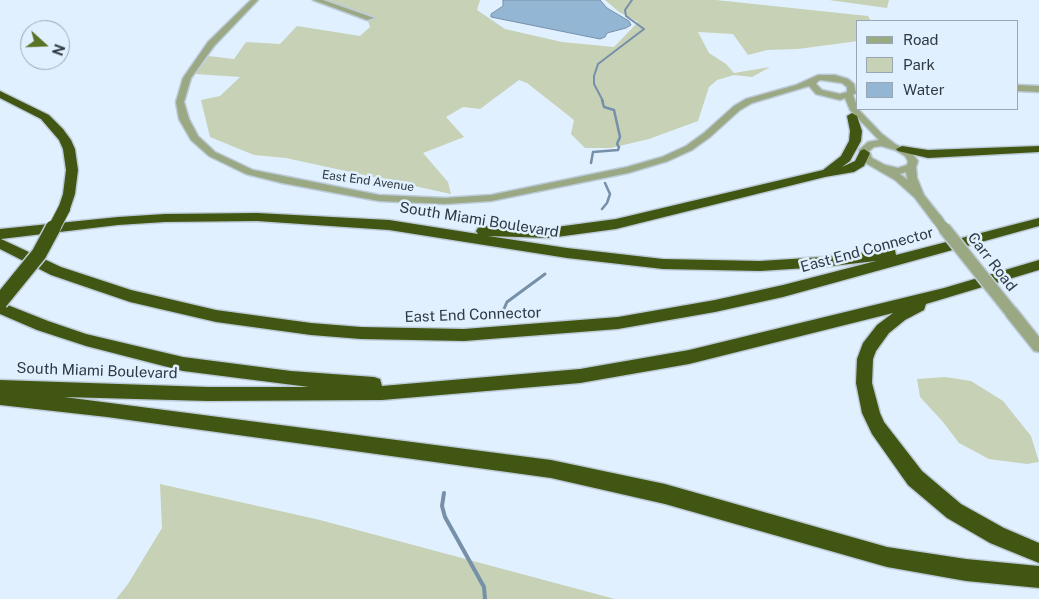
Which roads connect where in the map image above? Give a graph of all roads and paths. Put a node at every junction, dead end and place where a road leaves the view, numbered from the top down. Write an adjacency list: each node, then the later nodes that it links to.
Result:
1 (255, 0): 9 (street, East End Avenue)
2 (316, 0): 3 (street)
3 (370, 18)
4 (812, 76): 5 (street, East End Avenue); 9 (street, East End Avenue); 12 (street)
5 (838, 79): 6 (street); 10 (street)
6 (856, 82)
7 (1019, 88): 8 (street)
8 (1039, 89)
9 (784, 92): 12 (street, East End Avenue)
10 (853, 93): 12 (street, East End Avenue); 13 (street)
11 (0, 94): 28 (highway, bridge)
12 (828, 95): 13 (street)
13 (858, 114): 14 (street); 16 (street); 19 (highway)
14 (898, 148): 15 (highway); 16 (street); 17 (street, Carr Road)
15 (1039, 149)
16 (865, 150): 18 (street, Carr Road); 19 (highway)
17 (911, 167): 18 (street); 20 (street, Carr Road)
18 (882, 168): 20 (street, Carr Road)
19 (825, 173): 22 (highway)
20 (920, 196): 30 (street, Carr Road, bridge)
21 (1039, 222): 25 (highway)
22 (389, 225): 23 (highway, South Miami Boulevard); 25 (highway, South Miami Boulevard)
23 (0, 234)
24 (0, 243): 25 (highway, East End Connector)
25 (951, 245)
26 (1039, 265): 27 (highway)
27 (944, 294): 31 (highway); 34 (highway)
28 (0, 302)
29 (0, 308): 31 (highway)
30 (1039, 347)
31 (464, 386): 32 (highway, South Miami Boulevard)
32 (0, 387)
33 (0, 397): 35 (highway)
34 (1039, 553)
35 (1039, 577)

